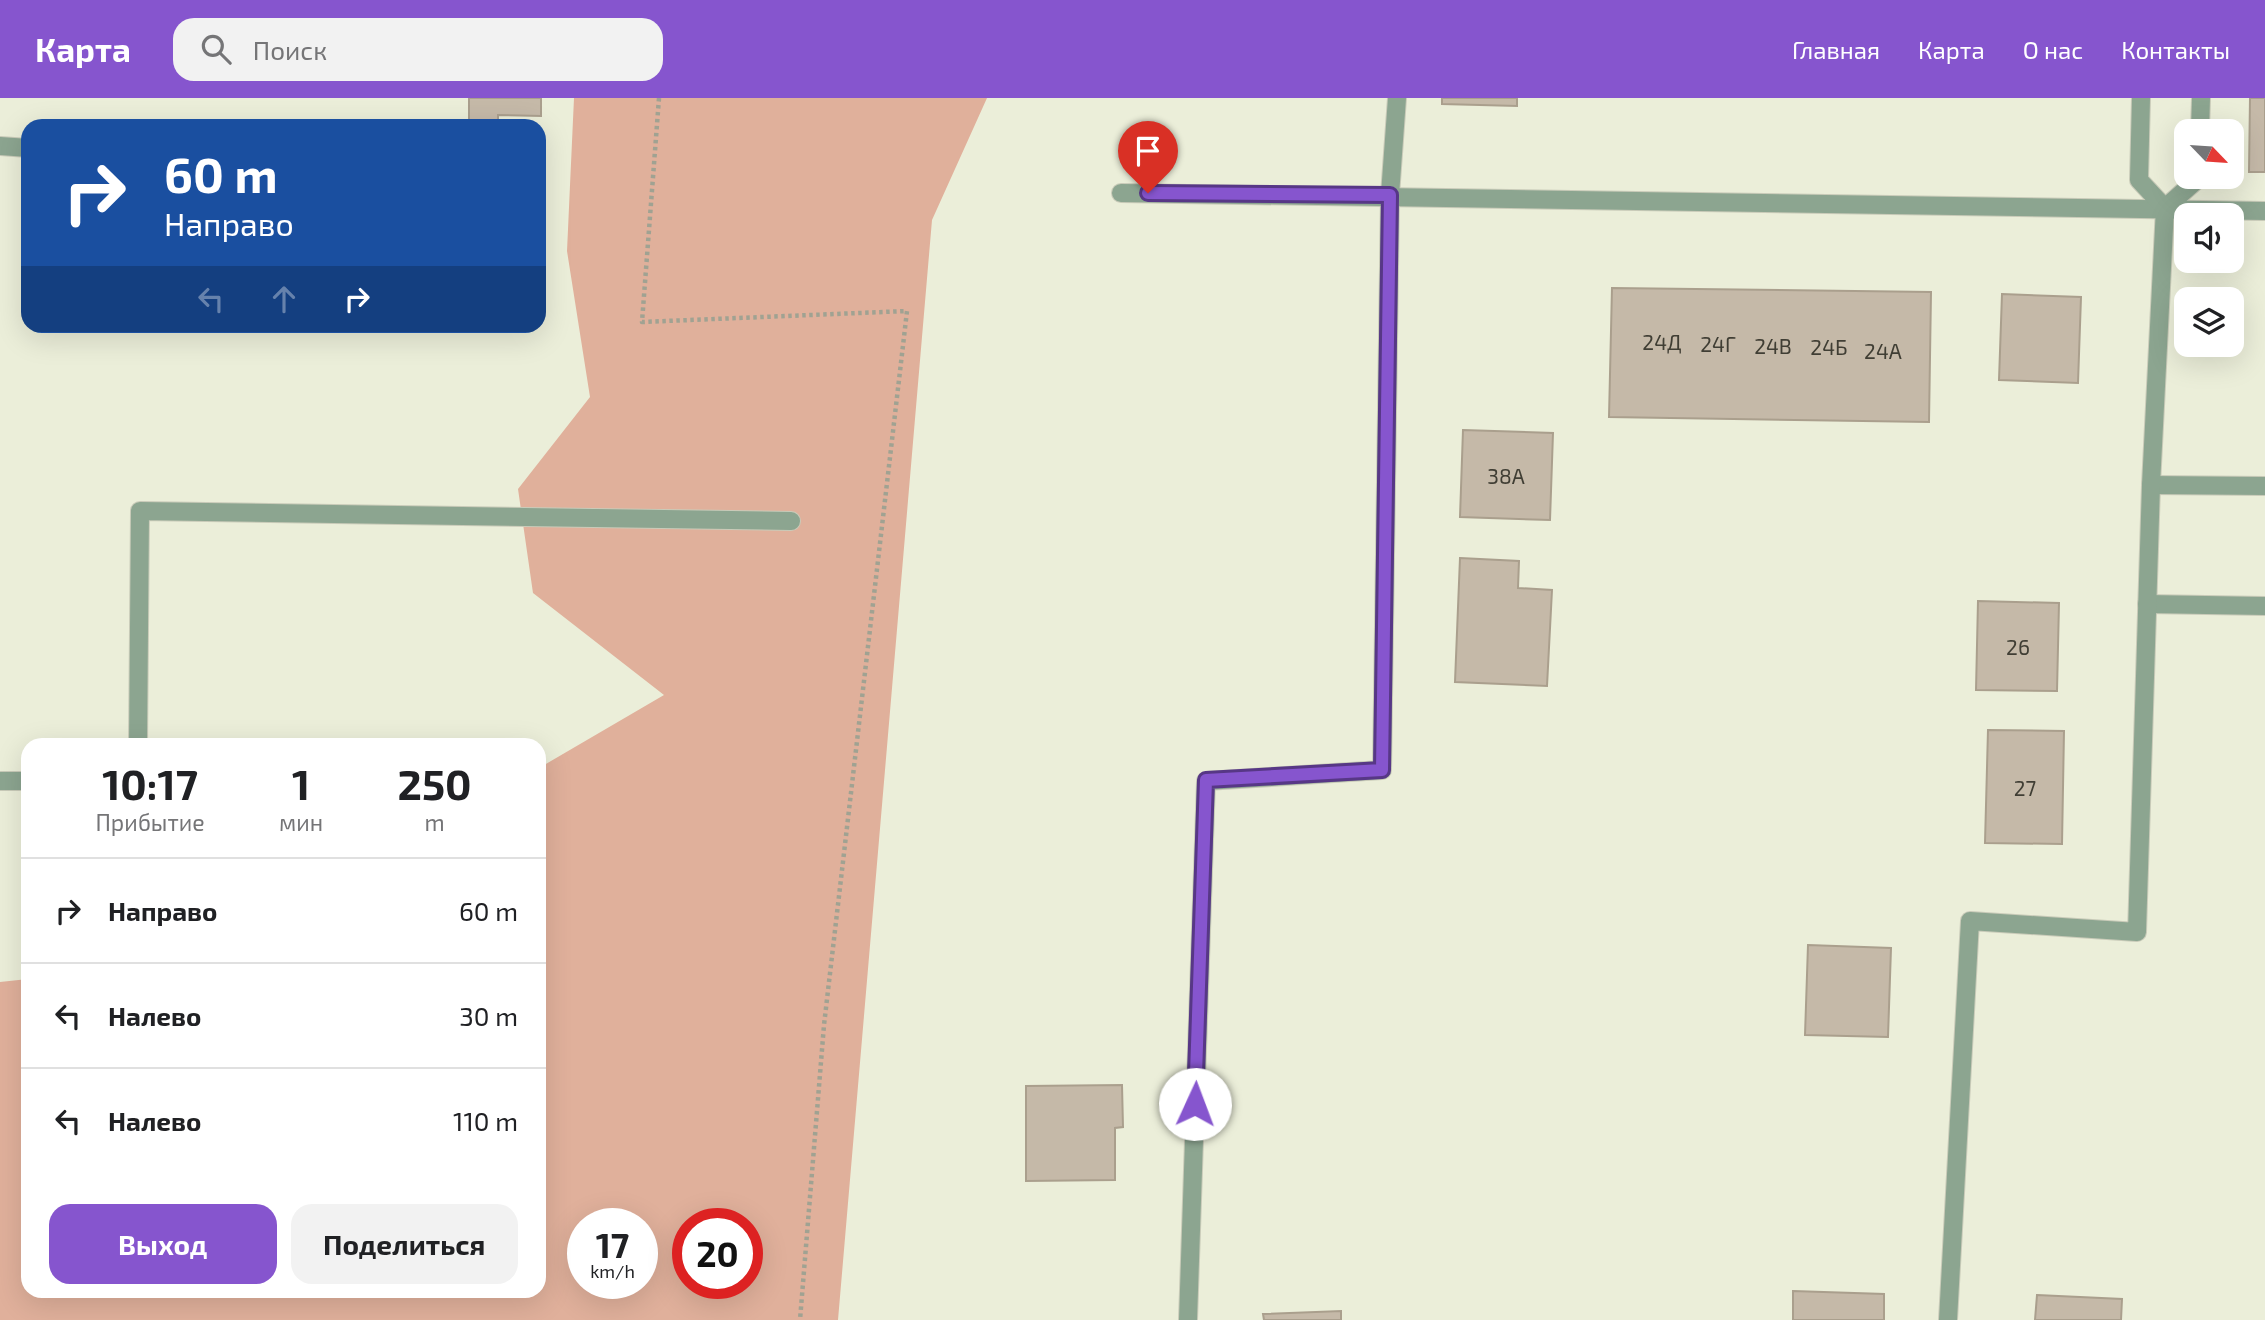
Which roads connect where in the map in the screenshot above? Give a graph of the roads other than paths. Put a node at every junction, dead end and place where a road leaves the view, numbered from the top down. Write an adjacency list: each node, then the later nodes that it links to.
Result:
1 (1396, 98): 9 (lane)
2 (2141, 98): 10 (lane)
3 (2201, 98): 4 (lane)
4 (2200, 119)
5 (0, 146): 6 (lane)
6 (21, 148)
7 (2186, 189): 10 (lane)
8 (1121, 193): 9 (lane)
9 (1390, 195): 10 (lane); 20 (lane)
10 (2165, 208): 11 (lane); 12 (lane)
11 (2265, 211)
12 (2151, 485): 13 (lane); 15 (lane)
13 (2265, 486)
14 (791, 521): 17 (lane)
15 (2147, 604): 16 (lane); 21 (lane)
16 (2265, 606)
17 (138, 738)
18 (21, 780): 19 (lane)
19 (0, 781)
20 (1188, 1320)
21 (1948, 1320)

